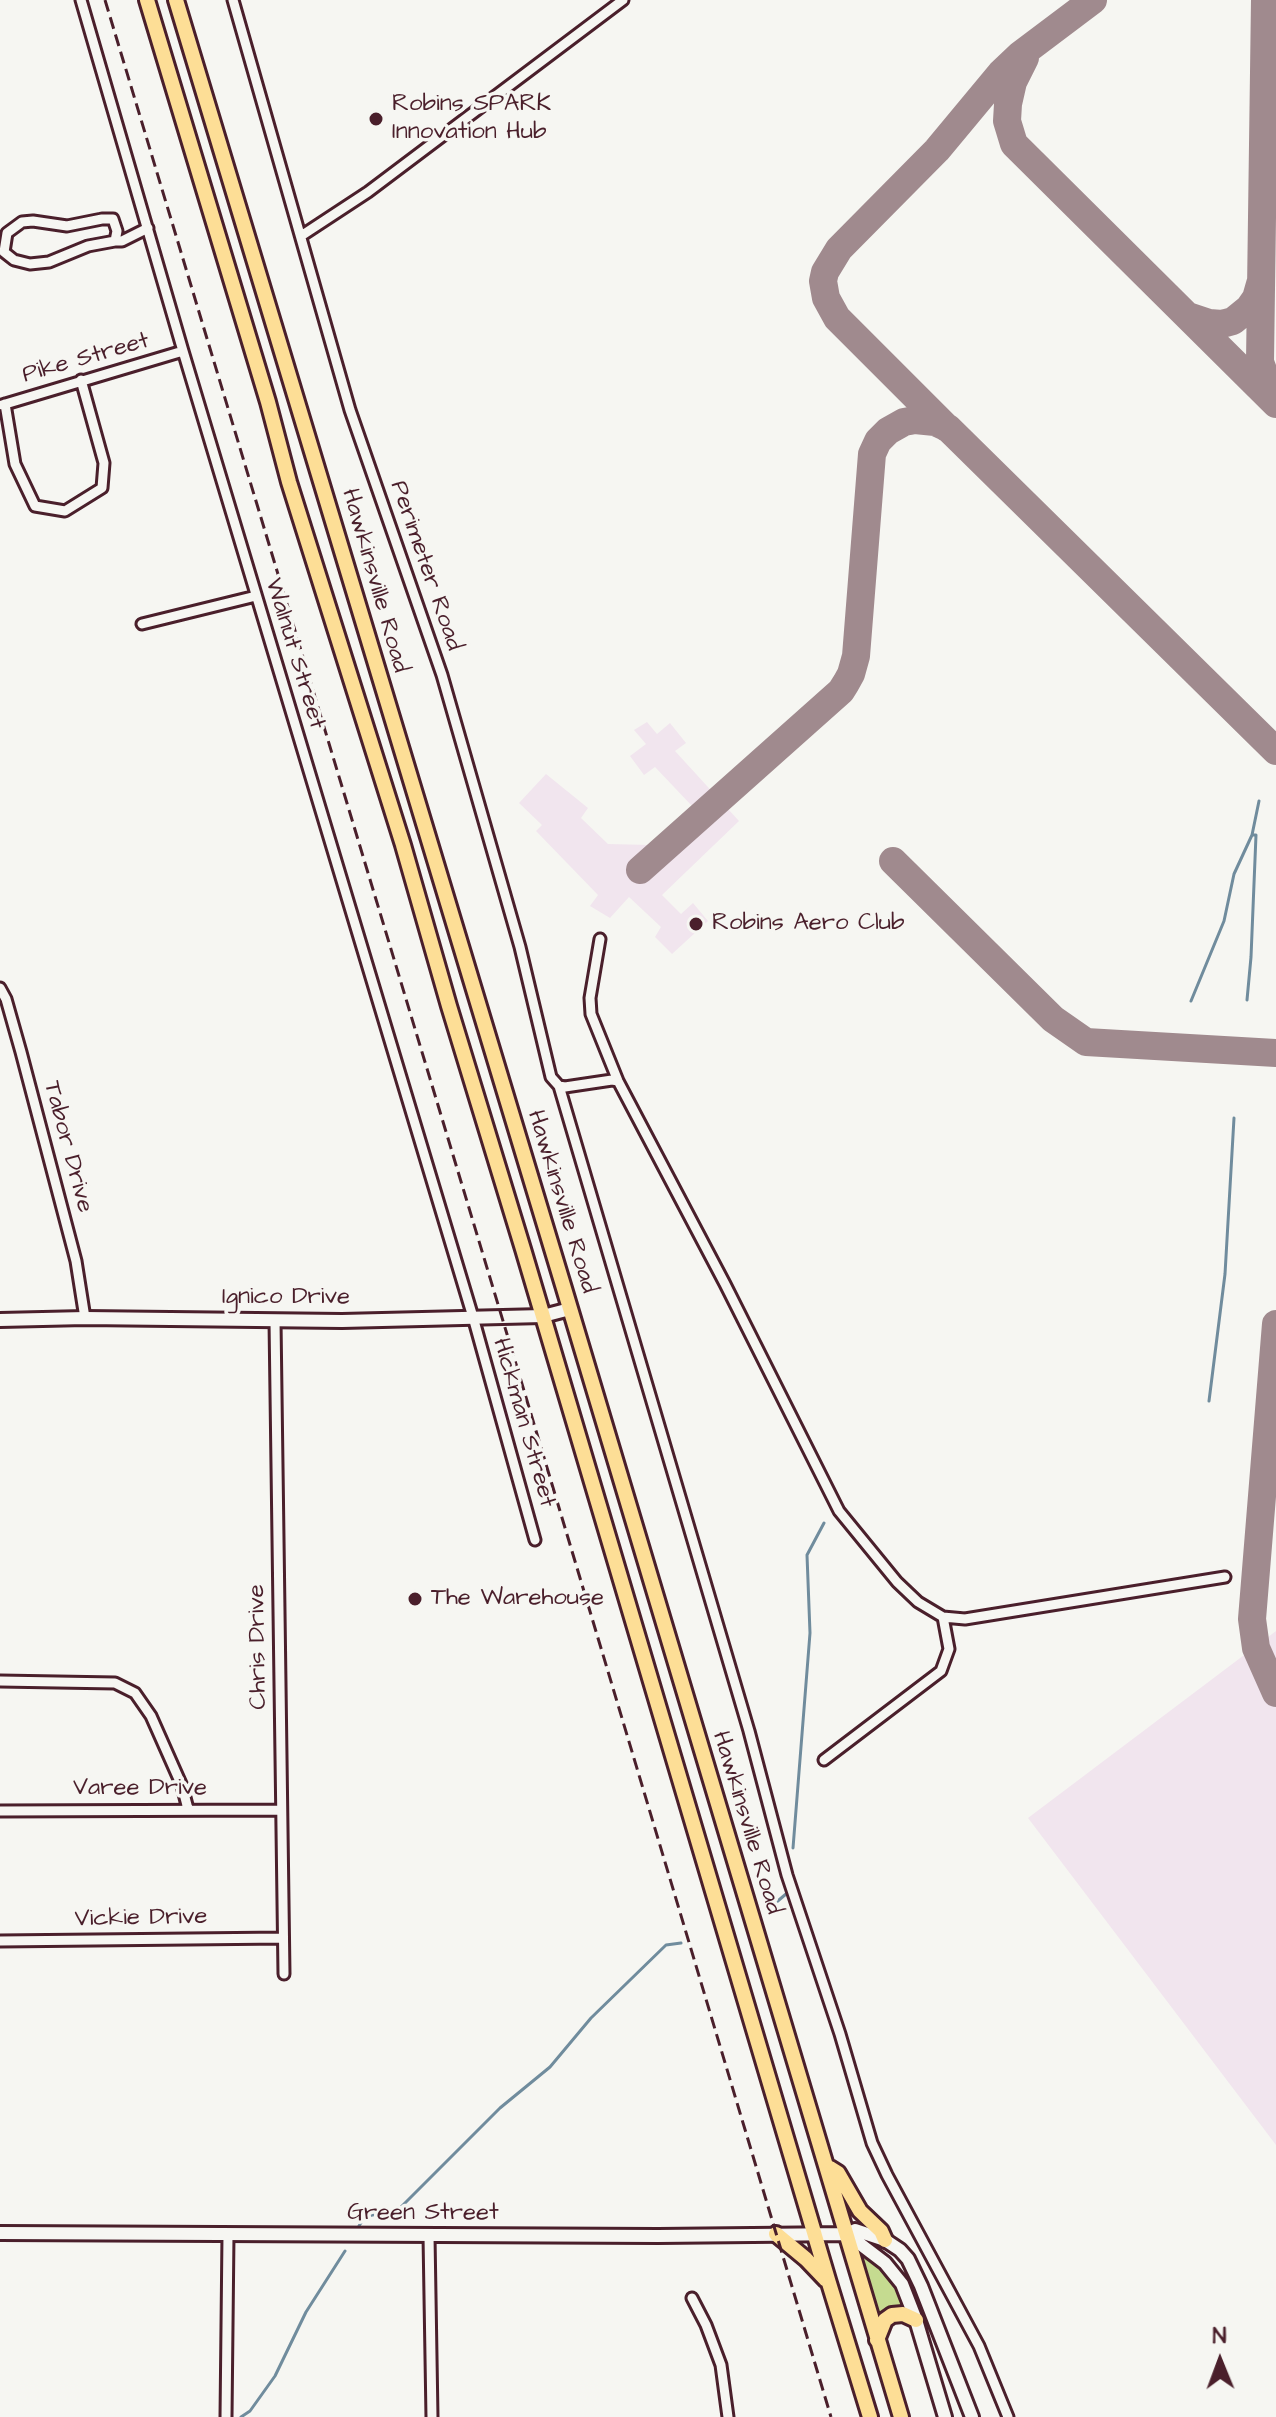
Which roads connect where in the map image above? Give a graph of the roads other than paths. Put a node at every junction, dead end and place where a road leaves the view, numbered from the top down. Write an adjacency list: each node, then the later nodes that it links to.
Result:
1 (81, 0): 6 (street, Walnut Street)
2 (147, 0): 19 (main road, Hawkinsville Road)
3 (176, 0): 18 (main road, Hawkinsville Road)
4 (233, 0): 7 (street, Perimeter Road)
5 (623, 0): 7 (street)
6 (148, 228): 8 (street); 9 (street, Walnut Street)
7 (301, 236): 17 (street, Perimeter Road)
8 (115, 241): 8 (street)
9 (183, 351): 10 (street, Pike Street); 12 (street, Walnut Street)
10 (81, 380): 11 (street, Pike Street); 11 (street)
11 (2, 404)
12 (256, 596): 13 (street); 20 (street, Walnut Street)
13 (142, 624)
14 (600, 939): 16 (street)
15 (0, 988): 21 (street, Tabor Drive)
16 (618, 1081): 17 (street); 26 (street)
17 (559, 1086): 54 (street, Perimeter Road)
18 (570, 1309): 19 (street, Ignico Drive); 35 (main road, Hawkinsville Road)
19 (543, 1316): 20 (street, Ignico Drive); 38 (main road, Hawkinsville Road)
20 (473, 1317): 23 (street, Ignico Drive); 24 (street, Hickman Street)
21 (85, 1318): 22 (street, Ignico Drive); 23 (street, Ignico Drive)
22 (0, 1320)
23 (275, 1321): 30 (street, Chris Drive)
24 (535, 1540)
25 (1225, 1577): 26 (street)
26 (943, 1617): 28 (street)
27 (0, 1681): 29 (street)
28 (824, 1760)
29 (188, 1809): 30 (street, Varee Drive); 31 (street, Varee Drive)
30 (281, 1810): 32 (street, Chris Drive)
31 (0, 1811)
32 (283, 1938): 33 (street, Vickie Drive); 34 (street, Chris Drive)
33 (0, 1941)
34 (284, 1974)
35 (826, 2165): 39 (main road, Hawkinsville Road); 42 (main road)
36 (0, 2233): 40 (street, Green Street)
37 (776, 2234): 38 (street, Green Street); 41 (street, Green Street); 43 (main road)
38 (815, 2234): 39 (street, Green Street); 43 (main road, Hawkinsville Road)
39 (847, 2234): 42 (street, Green Street); 45 (street); 46 (main road, Hawkinsville Road)
40 (228, 2235): 41 (street, Green Street); 47 (street)
41 (429, 2236): 48 (street)
42 (885, 2240): 53 (street)
43 (829, 2283): 50 (main road, Hawkinsville Road)
44 (692, 2298): 49 (street)
45 (916, 2320): 46 (main road); 52 (street)
46 (877, 2340): 51 (main road, Hawkinsville Road)
47 (226, 2417)
48 (432, 2417)
49 (728, 2417)
50 (870, 2417)
51 (901, 2417)
52 (945, 2417)
53 (972, 2417)
54 (1008, 2417)

